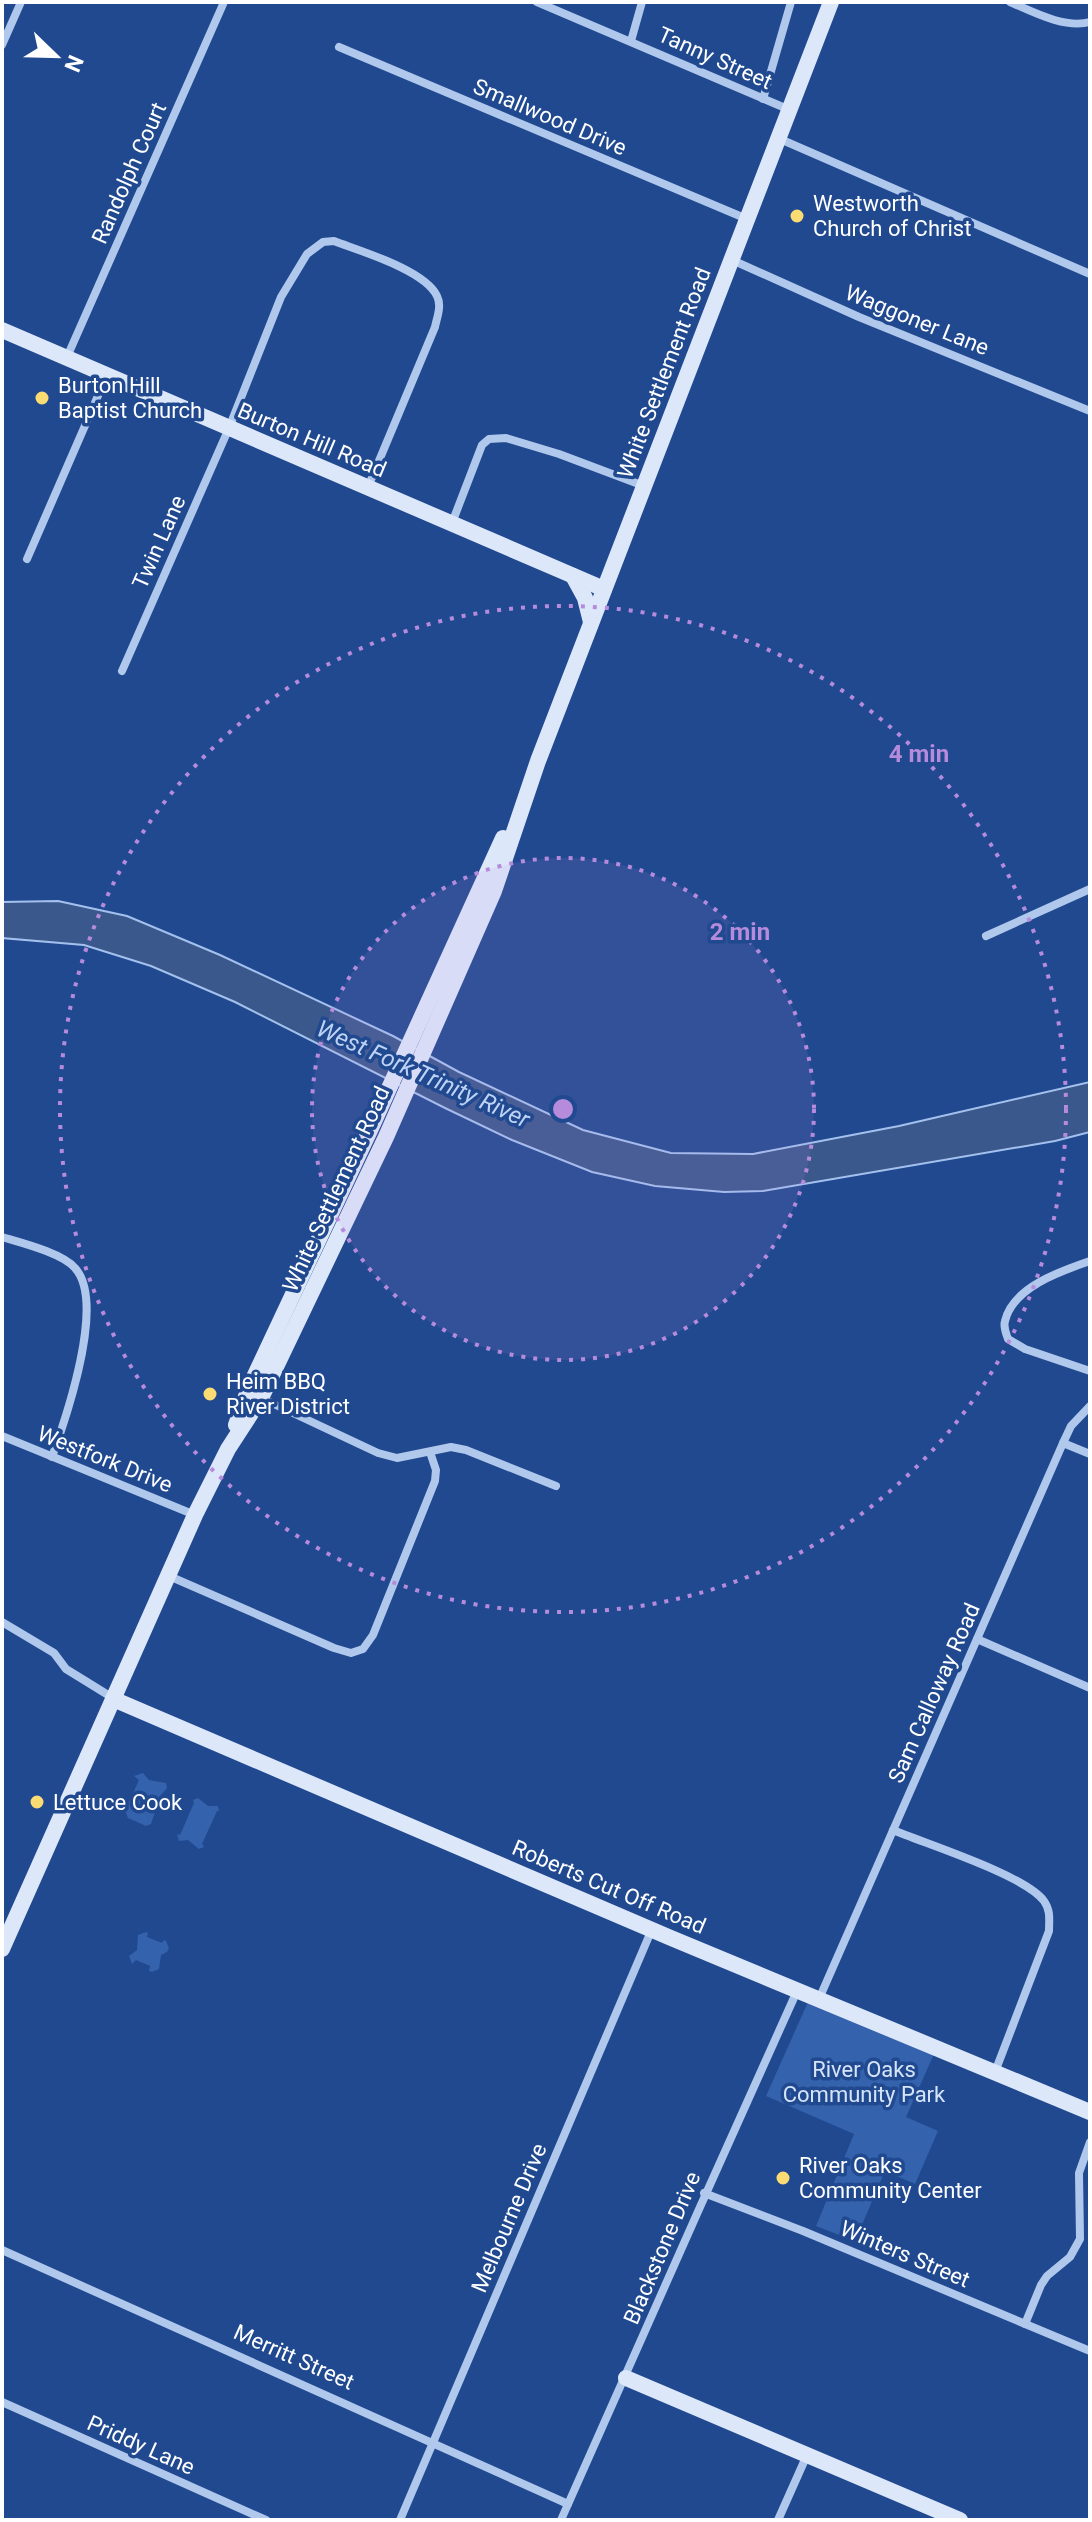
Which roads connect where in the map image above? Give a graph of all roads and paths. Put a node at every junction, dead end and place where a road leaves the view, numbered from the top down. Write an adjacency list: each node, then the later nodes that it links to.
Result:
1 (21, 2): 10 (street)
2 (224, 2): 19 (street, Randolph Court)
3 (537, 2): 9 (street, Tanny Street)
4 (642, 2): 9 (street)
5 (791, 2): 12 (street)
6 (831, 2): 13 (main road, White Settlement Road)
7 (1010, 2): 8 (street)
8 (1090, 22)
9 (631, 41): 12 (street, Tanny Street)
10 (2, 45)
11 (339, 47): 15 (street, Smallwood Drive)
12 (763, 99): 13 (street, Tanny Street)
13 (790, 110): 14 (main road, White Settlement Road)
14 (780, 139): 15 (main road, White Settlement Road); 17 (street)
15 (747, 219): 16 (main road, White Settlement Road)
16 (731, 260): 21 (street, Waggoner Lane); 23 (main road, White Settlement Road)
17 (1090, 274)
18 (2, 330): 19 (main road, Burton Hill Road)
19 (67, 358): 20 (main road, Burton Hill Road)
20 (107, 375): 22 (main road, Burton Hill Road); 26 (street)
21 (1090, 411)
22 (229, 428): 24 (main road, Burton Hill Road); 24 (street, Twin Lane); 30 (street, Twin Lane)
23 (644, 486): 25 (street); 28 (main road, White Settlement Road)
24 (367, 488): 25 (main road, Burton Hill Road)
25 (452, 524): 27 (main road, Burton Hill Road)
26 (27, 559)
27 (573, 576): 28 (main road, Burton Hill Road); 29 (main road)
28 (604, 589): 29 (main road, White Settlement Road)
29 (591, 622): 31 (main road, White Settlement Road)
30 (122, 671)
31 (538, 761): 36 (main road, White Settlement Road); 36 (main road, White Settlement Road)
32 (1090, 889): 33 (street)
33 (986, 936)
34 (2, 1237): 45 (street)
35 (1090, 1261): 37 (street)
36 (270, 1361): 38 (main road, White Settlement Road); 42 (main road, White Settlement Road)
37 (1090, 1371)
38 (261, 1398): 42 (main road, White Settlement Road); 43 (street)
39 (1090, 1406): 41 (street, Sam Calloway Road)
40 (2, 1436): 45 (street, Westfork Drive)
41 (1063, 1443): 44 (street); 50 (street, Sam Calloway Road)
42 (228, 1449): 47 (main road, White Settlement Road)
43 (430, 1452): 46 (street); 48 (street)
44 (1090, 1454)
45 (52, 1457): 47 (street, Westfork Drive)
46 (556, 1486)
47 (195, 1515): 48 (main road, White Settlement Road)
48 (168, 1576): 52 (main road, White Settlement Road)
49 (2, 1622): 52 (street)
50 (977, 1639): 51 (street); 53 (street, Sam Calloway Road)
51 (1090, 1688)
52 (113, 1699): 54 (main road, Roberts Cut Off Road); 55 (main road, White Settlement Road)
53 (893, 1830): 57 (street, Sam Calloway Road); 58 (street)
54 (652, 1929): 56 (main road, Roberts Cut Off Road); 67 (street, Melbourne Drive)
55 (3, 1942)
56 (798, 1990): 57 (main road, Roberts Cut Off Road); 61 (street, Blackstone Drive)
57 (819, 1999): 58 (main road, Roberts Cut Off Road)
58 (995, 2072): 59 (main road, Roberts Cut Off Road)
59 (1090, 2112)
60 (1090, 2142): 63 (street)
61 (704, 2193): 63 (street, Winters Street); 65 (street, Blackstone Drive)
62 (2, 2250): 67 (street, Merritt Street)
63 (1025, 2324): 64 (street, Winters Street)
64 (1090, 2351)
65 (626, 2378): 68 (main road); 69 (street, Blackstone Drive)
66 (2, 2402): 70 (street, Priddy Lane)
67 (432, 2443): 69 (street, Merritt Street); 71 (street, Melbourne Drive)
68 (807, 2455): 73 (street); 74 (main road)
69 (568, 2504): 72 (street, Blackstone Drive)
70 (266, 2520)
71 (400, 2520)
72 (561, 2520)
73 (778, 2520)
74 (960, 2520)

